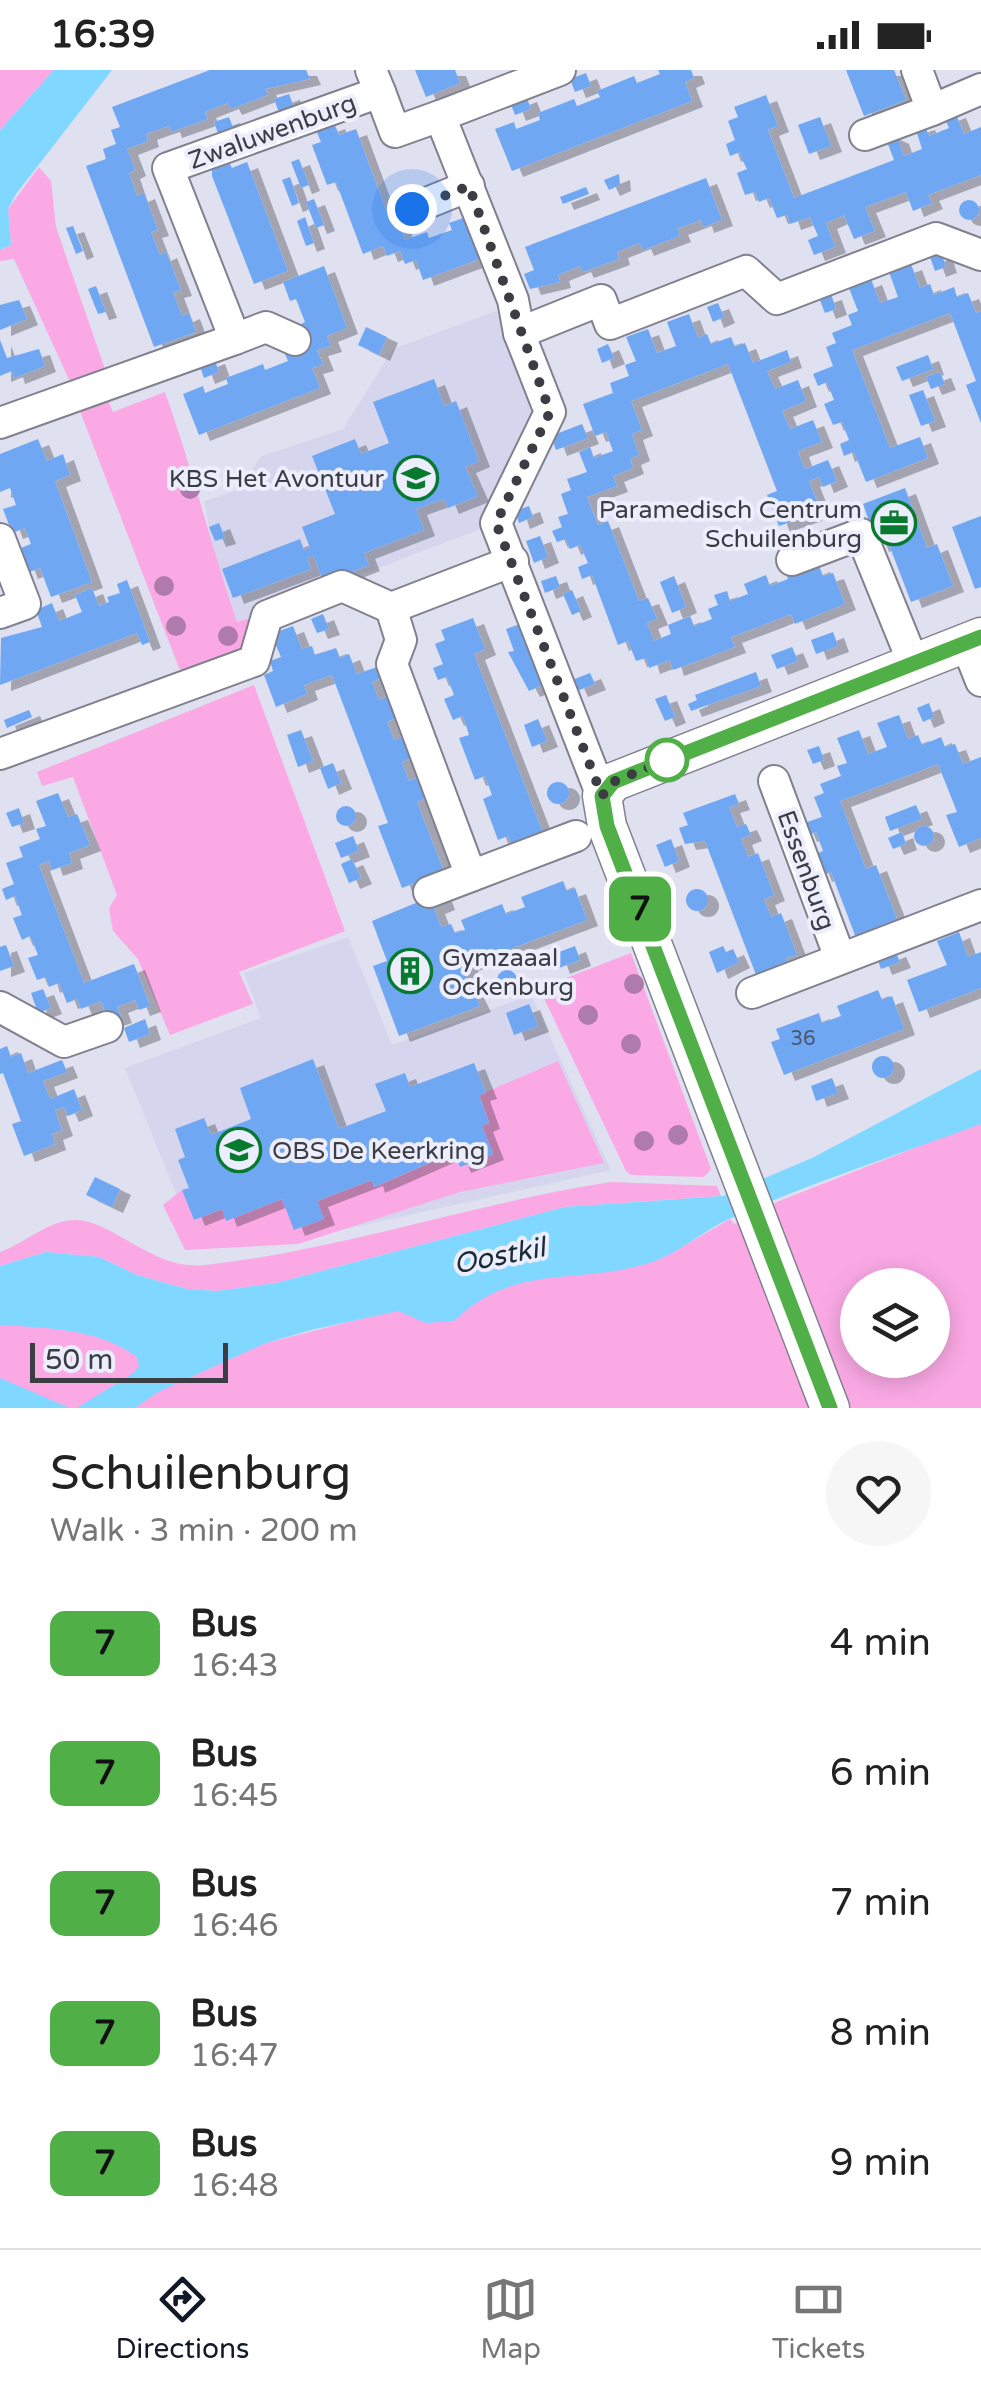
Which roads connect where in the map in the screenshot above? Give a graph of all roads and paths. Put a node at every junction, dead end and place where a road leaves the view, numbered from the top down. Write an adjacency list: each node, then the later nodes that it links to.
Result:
1 (560, 70): 6 (street, Zwaluwenburg)
2 (917, 70): 5 (street)
3 (375, 81): 6 (street, Zwaluwenburg); 12 (street, Zwaluwenburg)
4 (981, 90): 5 (street)
5 (932, 110): 7 (street)
6 (440, 116): 8 (street)
7 (865, 135)
8 (469, 186): 9 (street); 11 (street)
9 (412, 209)
10 (981, 255): 11 (street)
11 (520, 333): 16 (street)
12 (235, 339): 13 (street); 14 (street)
13 (296, 340)
14 (0, 423)
15 (0, 539): 19 (street)
16 (512, 560): 18 (street); 25 (street)
17 (792, 560): 21 (street)
18 (390, 608): 23 (street); 27 (street)
19 (0, 614)
20 (974, 640): 21 (street); 22 (street)
21 (913, 662): 25 (street)
22 (981, 681)
23 (0, 754)
24 (774, 781): 30 (street, Essenburg)
25 (602, 796): 34 (street)
26 (576, 836): 27 (street)
27 (472, 876): 28 (street)
28 (428, 892)
29 (981, 905): 30 (street, Essenburg)
30 (840, 958): 31 (street, Essenburg)
31 (752, 993)
32 (0, 1007): 33 (street)
33 (107, 1026)
34 (830, 1408)

